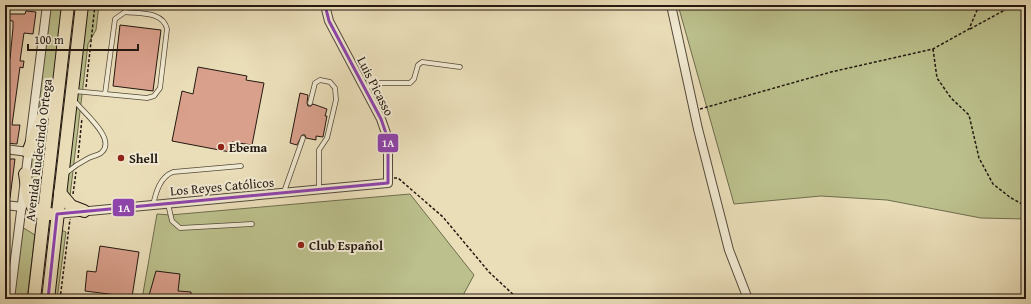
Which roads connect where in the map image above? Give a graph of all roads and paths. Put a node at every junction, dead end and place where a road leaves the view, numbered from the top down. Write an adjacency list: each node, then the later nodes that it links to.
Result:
1 (47, 5): 22 (street, Avenida Rudecindo Ortega)
2 (68, 5): 12 (main road, Avenida Rudecindo Ortega)
3 (82, 5): 15 (main road, Avenida Rudecindo Ortega)
4 (95, 5): 14 (path)
5 (325, 5): 13 (street, Luis Picasso)
6 (671, 5): 18 (street)
7 (978, 5): 9 (path)
8 (1014, 5): 9 (path)
9 (969, 29): 10 (path)
10 (933, 49): 18 (path); 35 (path)
11 (460, 67): 13 (lane)
12 (61, 74): 22 (main road); 39 (main road, Avenida Rudecindo Ortega)
13 (365, 88): 28 (street, Luis Picasso)
14 (85, 92): 15 (lane); 16 (lane)
15 (71, 93): 19 (lane); 26 (main road, Avenida Rudecindo Ortega)
16 (105, 94): 16 (lane)
17 (310, 104): 29 (lane)
18 (694, 110): 48 (street)
19 (83, 112): 23 (path); 23 (lane)
20 (303, 138): 31 (lane)
21 (5, 149): 22 (street)
22 (28, 152): 25 (street, Avenida Rudecindo Ortega)
23 (77, 165): 26 (lane); 37 (path)
24 (242, 166): 34 (lane)
25 (25, 174): 36 (street, Avenida Rudecindo Ortega); 39 (main road)
26 (62, 175): 30 (main road, Avenida Rudecindo Ortega)
27 (398, 178): 47 (path)
28 (388, 183): 29 (street, Los Reyes Católicos)
29 (319, 190): 31 (street, Los Reyes Católicos)
30 (60, 193): 37 (main road); 40 (main road, Avenida Rudecindo Ortega)
31 (284, 193): 32 (street, Los Reyes Católicos)
32 (168, 204): 34 (street, Los Reyes Católicos); 41 (lane)
33 (5, 205): 36 (street)
34 (153, 205): 38 (street, Los Reyes Católicos)
35 (1026, 206)
36 (22, 207): 39 (main road); 43 (street, Avenida Rudecindo Ortega)
37 (71, 209): 38 (main road); 40 (street); 46 (path)
38 (84, 211)
39 (39, 212): 40 (main road); 42 (main road, Avenida Rudecindo Ortega)
40 (58, 214): 42 (main road); 45 (main road, Avenida Rudecindo Ortega)
41 (252, 224)
42 (42, 231): 44 (main road, Avenida Rudecindo Ortega)
43 (10, 299)
44 (34, 299)
45 (48, 299)
46 (60, 299)
47 (518, 299)
48 (748, 299)

